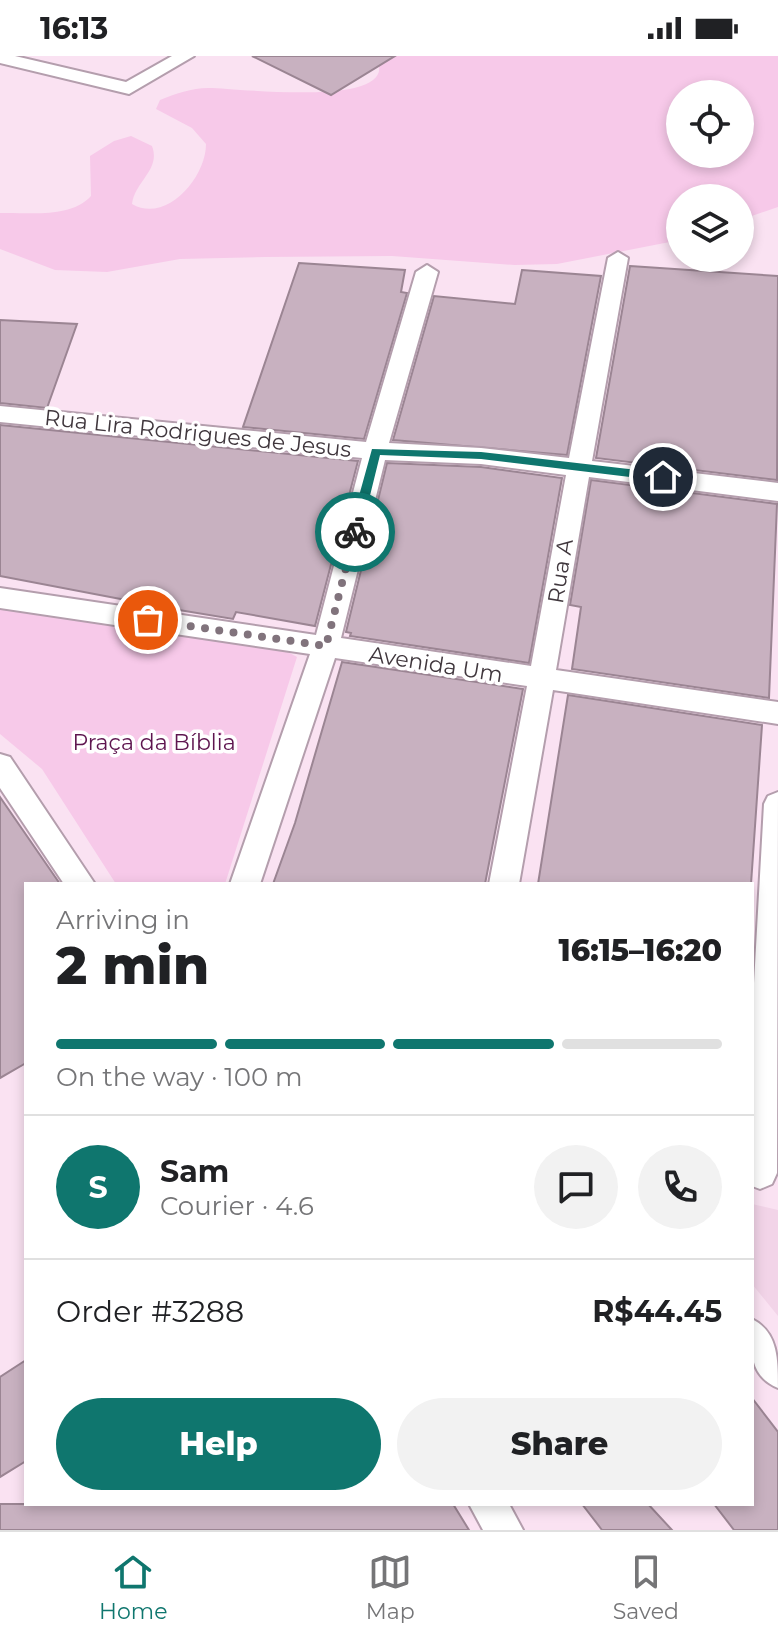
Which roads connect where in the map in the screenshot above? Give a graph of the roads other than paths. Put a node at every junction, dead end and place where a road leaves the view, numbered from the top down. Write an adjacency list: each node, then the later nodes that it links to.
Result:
1 (185, 56): 2 (street)
2 (0, 58)
3 (618, 258): 7 (street, Rua A)
4 (427, 272): 6 (street)
5 (0, 414): 6 (street, Rua Lira Rodrigues de Jesus)
6 (375, 451): 7 (street, Rua Lira Rodrigues de Jesus); 10 (street)
7 (577, 466): 8 (street, Rua Lira Rodrigues de Jesus); 11 (street, Rua A)
8 (778, 492)
9 (0, 598): 10 (street, Avenida Um)
10 (326, 646): 11 (street, Avenida Um); 16 (street)
11 (543, 680): 12 (street, Avenida Um); 17 (street, Rua A)
12 (778, 713)
13 (0, 765): 15 (street)
14 (778, 804): 18 (street)
15 (79, 882)
16 (246, 882)
17 (504, 882)
18 (763, 1174)
19 (754, 1340): 20 (street)
20 (778, 1370)
21 (489, 1506): 22 (street)
22 (504, 1530)

